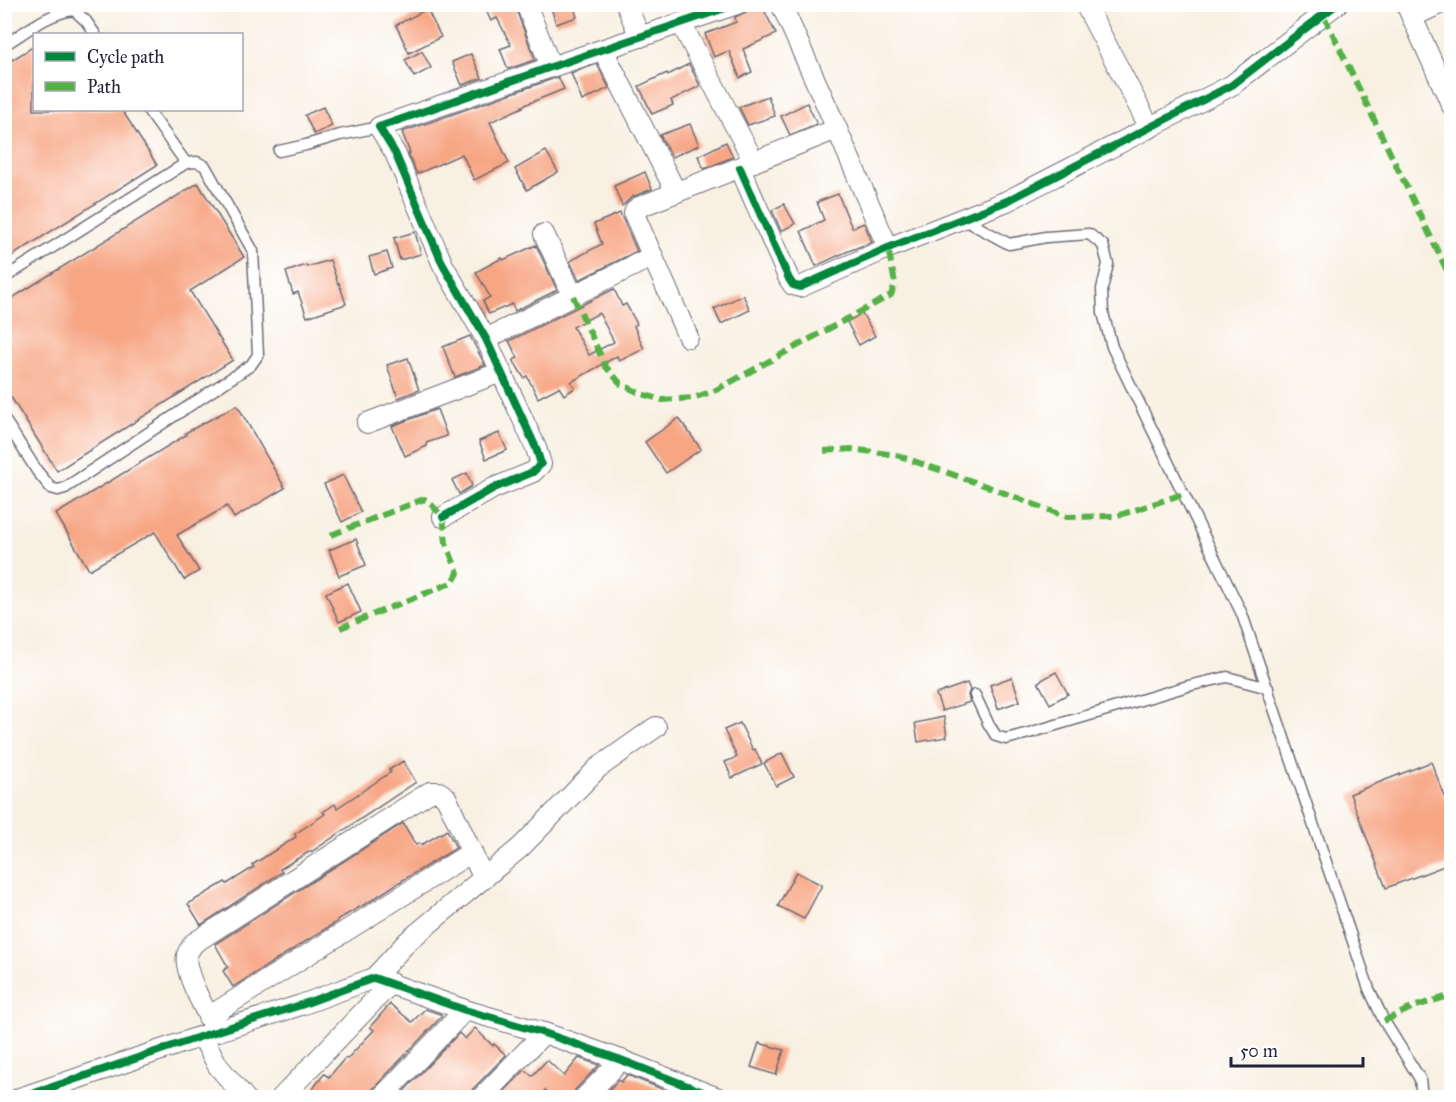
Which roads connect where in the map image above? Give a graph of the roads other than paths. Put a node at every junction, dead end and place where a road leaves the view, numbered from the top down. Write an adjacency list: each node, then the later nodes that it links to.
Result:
1 (526, 4): 14 (street)
2 (626, 4): 11 (street)
3 (737, 4): 9 (street)
4 (782, 4): 19 (street)
5 (1085, 4): 18 (street)
6 (1337, 4): 18 (street)
7 (1439, 4): 8 (street)
8 (1409, 10): 15 (street)
9 (681, 23): 11 (street); 22 (street)
10 (94, 33): 12 (lane)
11 (640, 37): 13 (street)
12 (4, 45)
13 (603, 50): 14 (street); 23 (street)
14 (551, 67): 17 (street)
15 (1452, 106)
16 (149, 111): 21 (lane)
17 (379, 127): 20 (lane); 31 (street)
18 (1150, 128): 24 (street)
19 (837, 129): 22 (street); 26 (street)
20 (279, 151)
21 (186, 163): 28 (lane); 33 (lane)
22 (747, 165): 23 (street); 26 (street)
23 (676, 192): 27 (street)
24 (963, 218): 26 (street); 36 (lane)
25 (544, 234): 29 (street)
26 (888, 248)
27 (653, 256): 29 (street); 30 (street)
28 (4, 278)
29 (573, 296): 31 (street)
30 (688, 337)
31 (486, 339): 32 (street)
32 (501, 372): 34 (street); 35 (street)
33 (4, 419)
34 (367, 423)
35 (443, 517)
36 (1268, 688): 37 (lane); 54 (lane)
37 (975, 695)
38 (656, 727): 40 (street)
39 (472, 852): 40 (street); 43 (street); 43 (street)
40 (484, 879): 41 (street)
41 (382, 981): 42 (street); 43 (street); 49 (street)
42 (465, 1010): 44 (street); 50 (street)
43 (209, 1028): 47 (street); 48 (street)
44 (544, 1033): 45 (street); 51 (street)
45 (621, 1060): 46 (street); 52 (street)
46 (687, 1093): 53 (street)
47 (20, 1098)
48 (245, 1098)
49 (281, 1098)
50 (381, 1098)
51 (481, 1098)
52 (584, 1098)
53 (718, 1098)
54 (1422, 1098)

